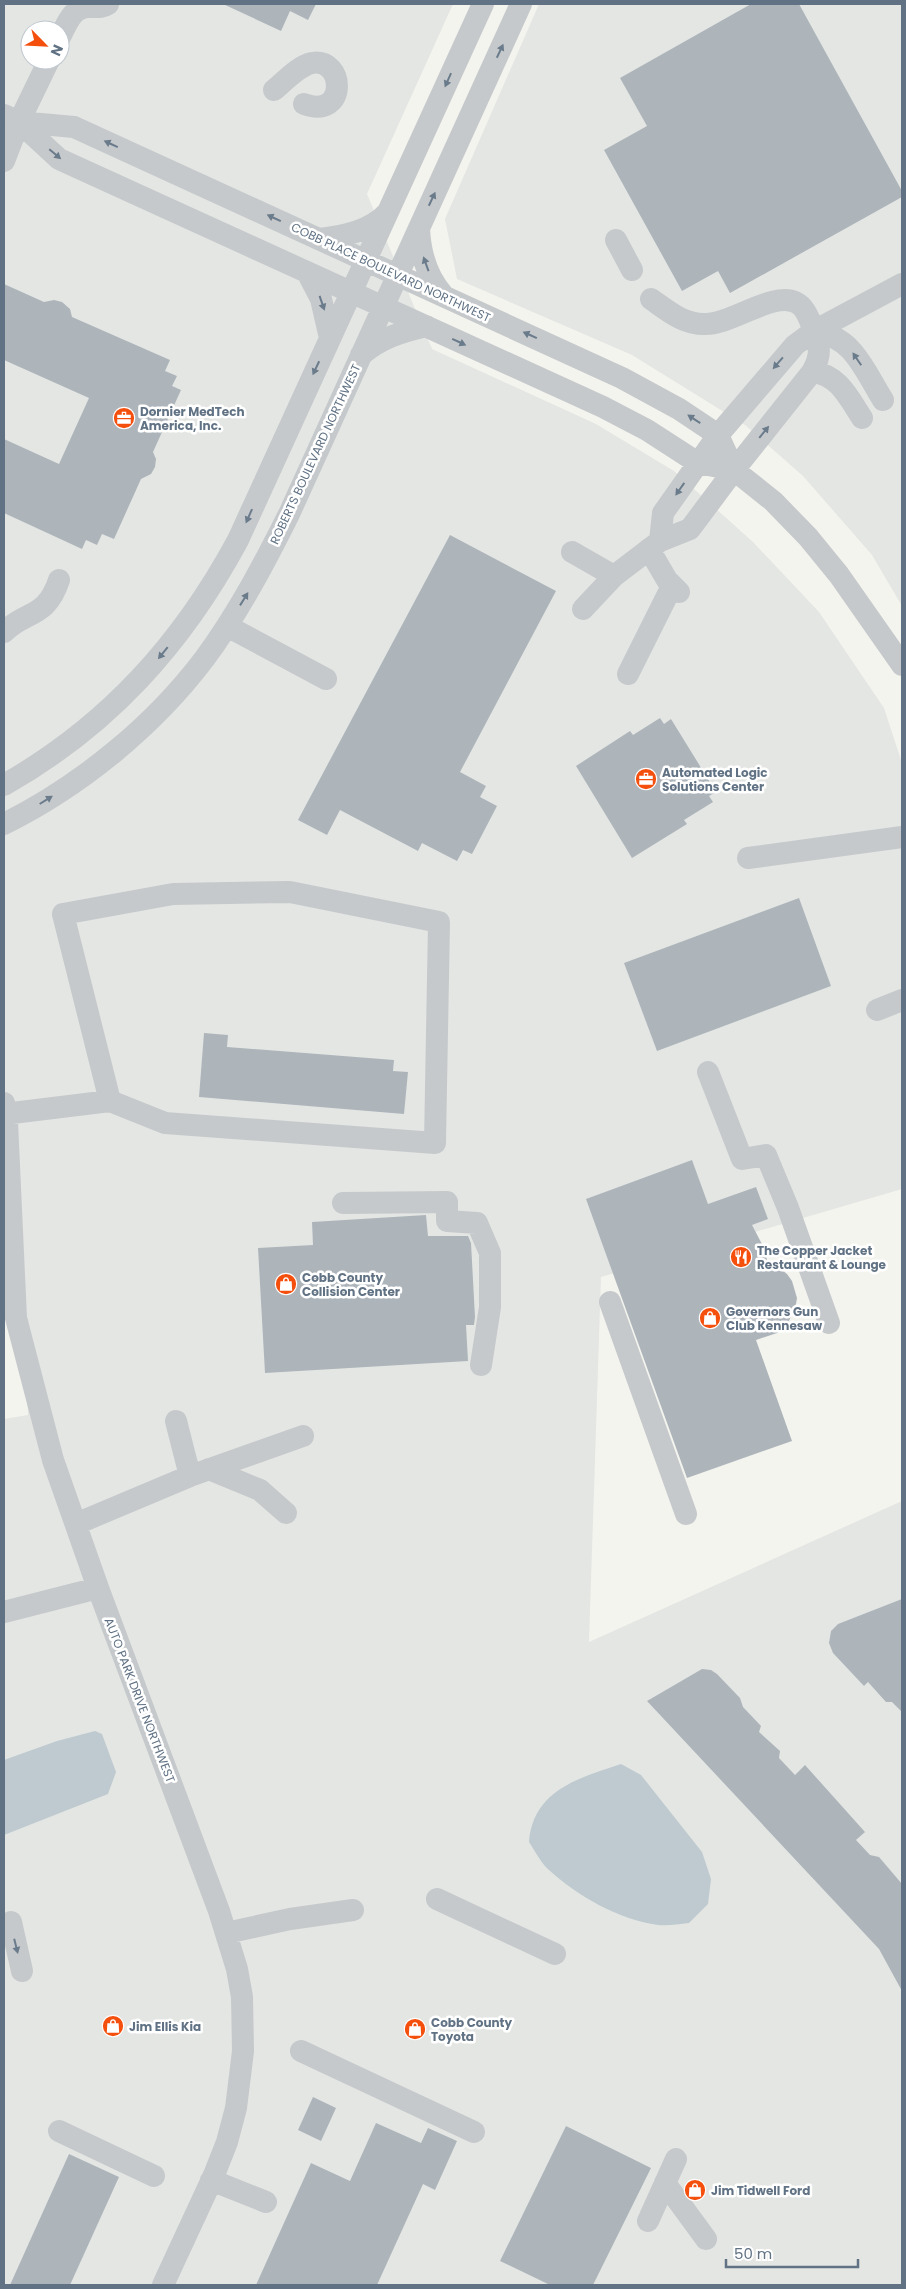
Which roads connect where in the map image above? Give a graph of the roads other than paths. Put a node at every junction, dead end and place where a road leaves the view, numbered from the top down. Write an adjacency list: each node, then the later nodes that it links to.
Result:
1 (108, 4): 4 (street)
2 (483, 4): 10 (street, one-way to 10)
3 (521, 4): 11 (street, ROBERTS BOULEVARD NORTHWEST, one-way to 3)
4 (69, 20)
5 (43, 70): 8 (street)
6 (274, 90): 7 (street)
7 (304, 104)
8 (12, 118): 9 (street); 12 (street, COBB PLACE BOULEVARD NORTHWEST, one-way to 8); 16 (street, one-way to 16)
9 (4, 161)
10 (388, 211): 12 (street); 14 (street)
11 (419, 228): 17 (street, ROBERTS BOULEVARD NORTHWEST); 20 (street, one-way to 11)
12 (320, 239): 14 (street, COBB PLACE BOULEVARD NORTHWEST)
13 (616, 240): 15 (street)
14 (366, 260): 17 (street, COBB PLACE BOULEVARD NORTHWEST); 19 (street)
15 (632, 270)
16 (307, 272): 19 (street); 25 (street, one-way to 25)
17 (398, 275): 20 (street, COBB PLACE BOULEVARD NORTHWEST); 22 (street, ROBERTS BOULEVARD NORTHWEST)
18 (902, 284): 24 (street)
19 (351, 292): 22 (street); 25 (street)
20 (444, 296): 30 (street, COBB PLACE BOULEVARD NORTHWEST, one-way to 20)
21 (651, 299): 24 (street)
22 (383, 307): 23 (street); 26 (street, ROBERTS BOULEVARD NORTHWEST)
23 (426, 326): 26 (street); 31 (street, one-way to 31)
24 (814, 332): 27 (street); 28 (street, one-way to 24); 30 (street, one-way to 30)
25 (330, 338): 43 (street, one-way to 43)
26 (361, 355): 38 (street, ROBERTS BOULEVARD NORTHWEST, one-way to 26)
27 (812, 372): 29 (street); 32 (street, one-way to 27)
28 (883, 400)
29 (862, 418)
30 (718, 435): 31 (street); 32 (street)
31 (698, 463): 32 (street); 33 (street, one-way to 33)
32 (734, 470): 33 (street); 40 (street)
33 (654, 545): 35 (street); 41 (street)
34 (572, 552): 35 (street)
35 (614, 576): 37 (street)
36 (59, 580): 39 (street)
37 (583, 609)
38 (227, 626): 42 (street); 44 (street, ROBERTS BOULEVARD NORTHWEST, one-way to 38)
39 (4, 632)
40 (902, 665)
41 (628, 674)
42 (326, 679)
43 (4, 784)
44 (4, 824)
45 (902, 837): 46 (street)
46 (748, 858)
47 (902, 1000): 48 (street)
48 (877, 1010)
49 (708, 1072): 55 (street)
50 (110, 1101): 50 (street); 51 (street)
51 (4, 1110): 53 (street, AUTO PARK DRIVE NORTHWEST)
52 (343, 1203): 56 (street)
53 (8, 1241): 62 (street, AUTO PARK DRIVE NORTHWEST)
54 (610, 1302): 61 (street)
55 (829, 1323)
56 (481, 1365)
57 (176, 1421): 59 (street)
58 (303, 1436): 59 (street)
59 (200, 1473): 60 (street); 62 (street)
60 (286, 1513)
61 (686, 1514)
62 (76, 1524): 63 (street, AUTO PARK DRIVE NORTHWEST)
63 (98, 1588): 64 (street); 68 (street, AUTO PARK DRIVE NORTHWEST)
64 (4, 1612)
65 (437, 1899): 69 (street)
66 (353, 1910): 68 (street)
67 (11, 1922): 70 (street, one-way to 70)
68 (226, 1933): 76 (street, AUTO PARK DRIVE NORTHWEST)
69 (555, 1954)
70 (22, 1971)
71 (301, 2051): 73 (street)
72 (59, 2132): 75 (street)
73 (474, 2132)
74 (676, 2159): 77 (street)
75 (154, 2176)
76 (212, 2180): 78 (street); 81 (street, AUTO PARK DRIVE NORTHWEST)
77 (665, 2183): 79 (street); 80 (street)
78 (266, 2202)
79 (648, 2221)
80 (706, 2239)
81 (163, 2285)

